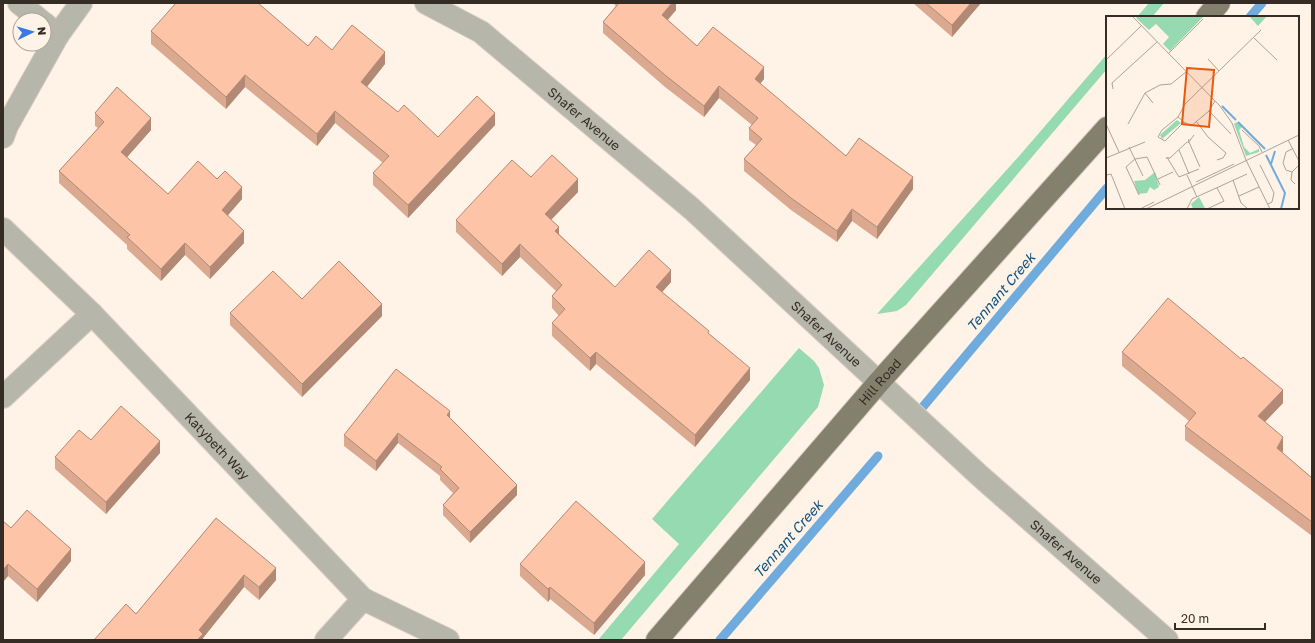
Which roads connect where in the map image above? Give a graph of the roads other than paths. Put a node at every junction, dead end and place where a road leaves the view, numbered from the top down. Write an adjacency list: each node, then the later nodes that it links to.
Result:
1 (20, 3): 5 (street)
2 (81, 3): 7 (street)
3 (426, 3): 13 (street, Shafer Avenue)
4 (1219, 3): 6 (main road)
5 (31, 12)
6 (1207, 16)
7 (52, 28)
8 (41, 52): 10 (street)
9 (1106, 129): 13 (main road, Hill Road)
10 (3, 137)
11 (3, 229): 12 (street, Katybeth Way)
12 (92, 314): 14 (street); 15 (street, Katybeth Way)
13 (879, 382): 18 (main road, Hill Road); 19 (street, Shafer Avenue)
14 (3, 397)
15 (362, 599): 16 (street); 17 (street, Katybeth Way)
16 (326, 640)
17 (448, 640)
18 (657, 640)
19 (1167, 640)

